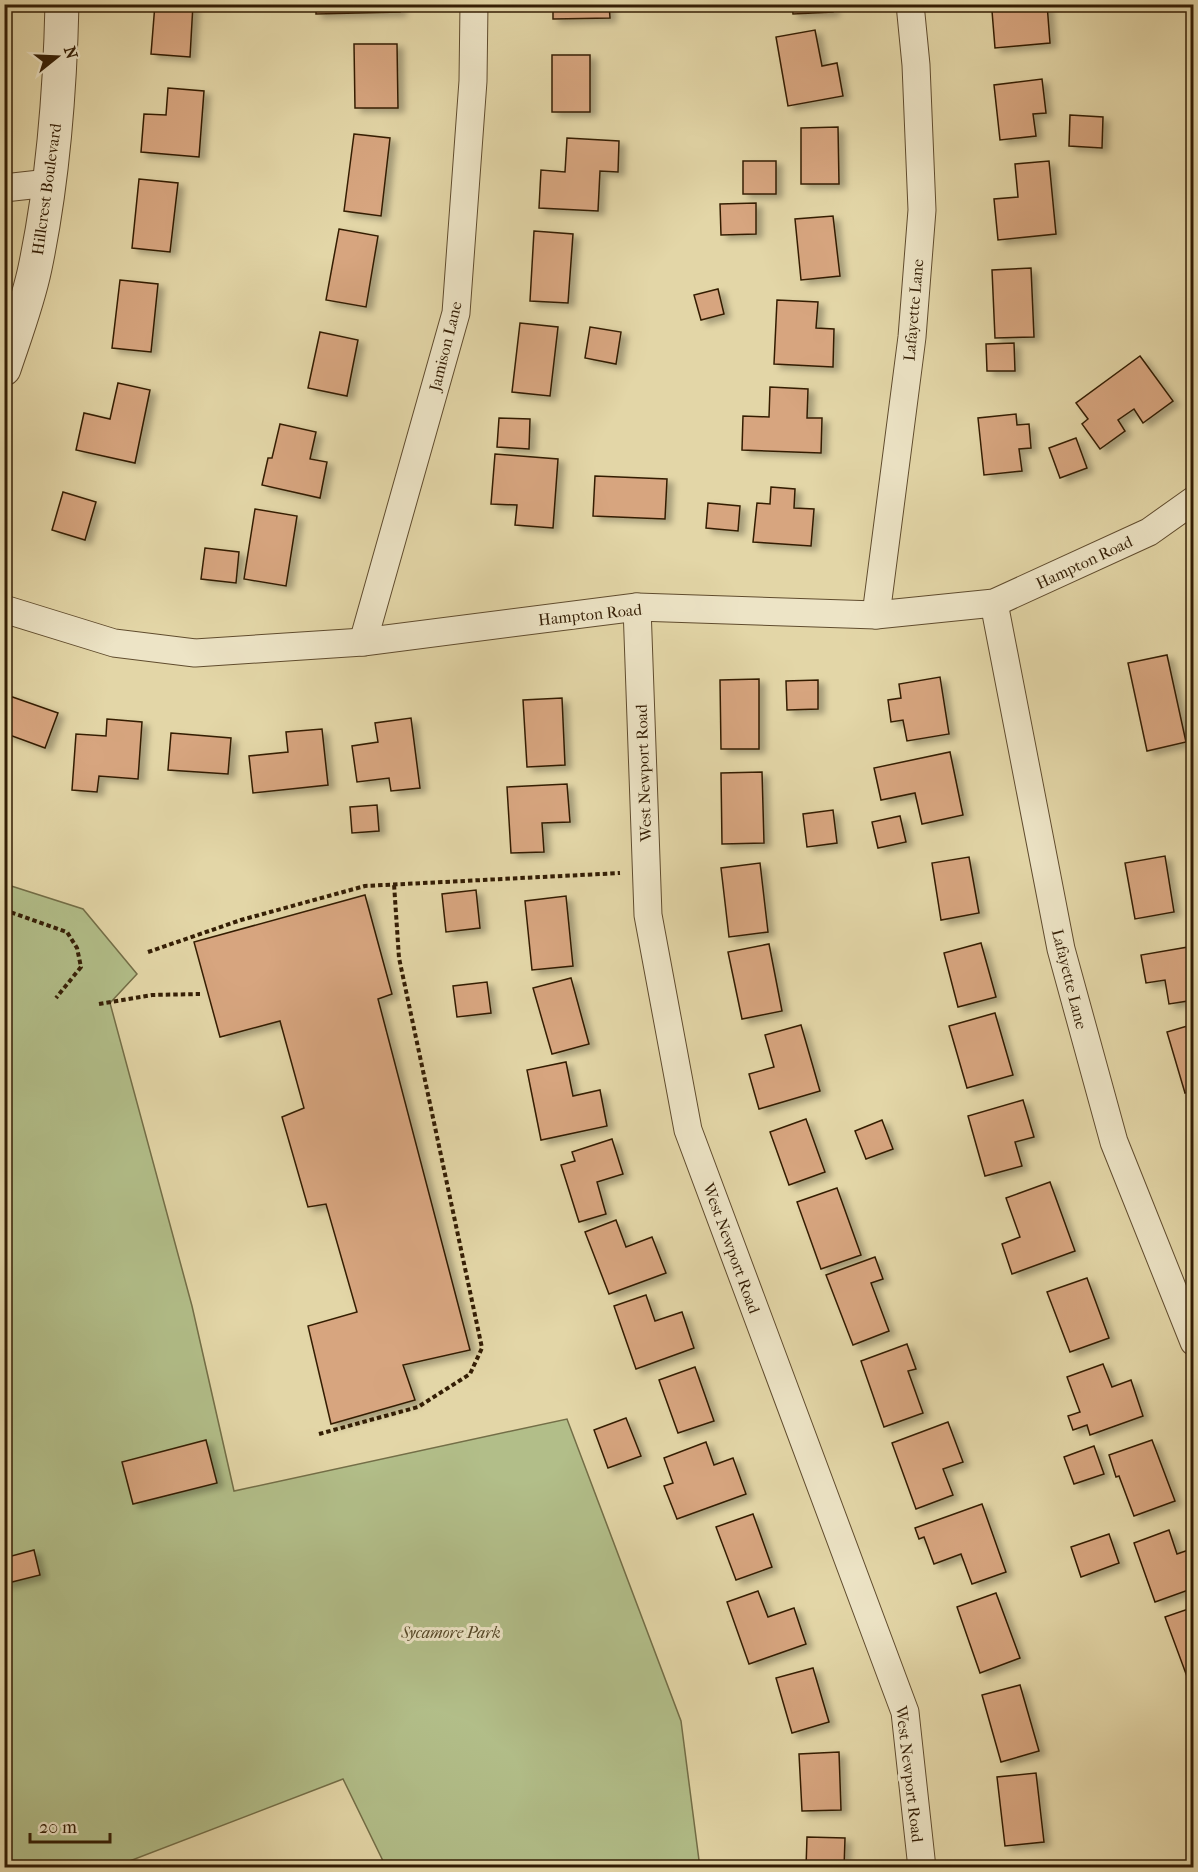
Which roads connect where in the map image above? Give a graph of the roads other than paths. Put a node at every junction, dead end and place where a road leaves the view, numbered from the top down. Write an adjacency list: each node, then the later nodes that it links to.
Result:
1 (62, 4): 4 (street, Hillcrest Boulevard)
2 (474, 4): 12 (street, Jamison Lane)
3 (910, 4): 11 (street, Lafayette Lane)
4 (49, 183): 5 (street); 6 (street, Hillcrest Boulevard)
5 (4, 188)
6 (4, 369)
7 (1194, 500): 8 (street, Hampton Road)
8 (994, 603): 11 (street, Hampton Road); 13 (street, Lafayette Lane)
9 (637, 607): 11 (street, Hampton Road); 12 (street, Hampton Road); 14 (street, West Newport Road)
10 (4, 609): 12 (street, Hampton Road)
11 (876, 615)
12 (363, 642)
13 (1194, 1342)
14 (922, 1868)

